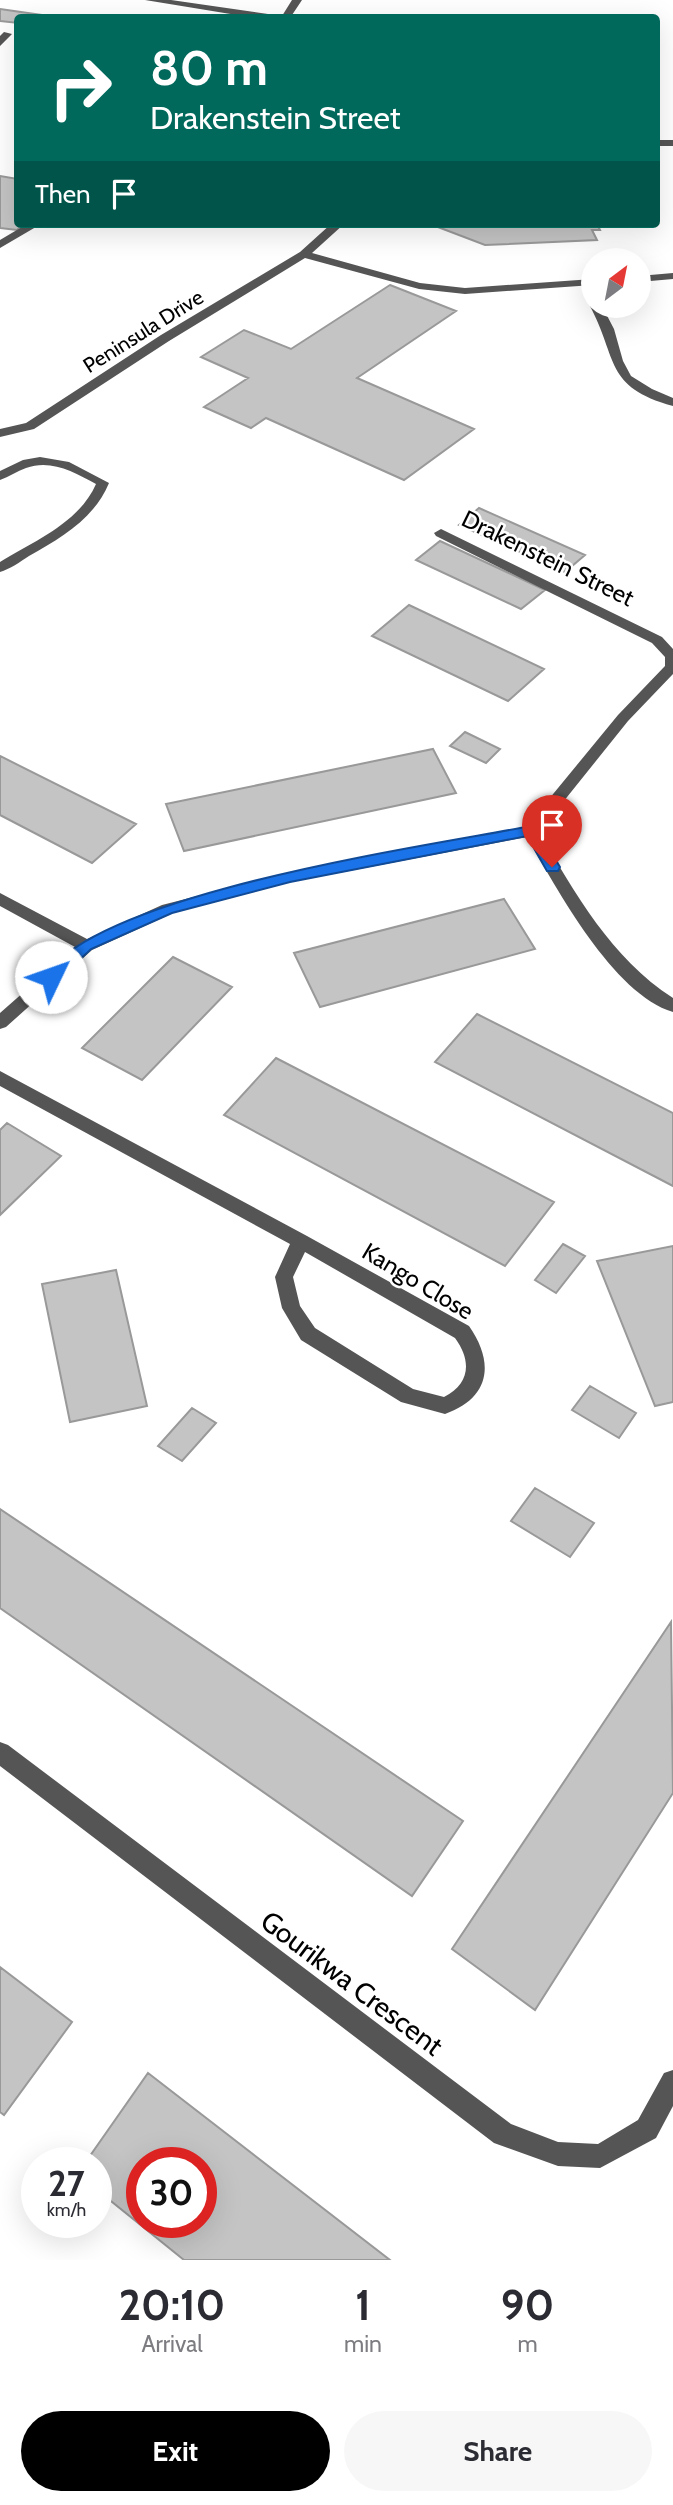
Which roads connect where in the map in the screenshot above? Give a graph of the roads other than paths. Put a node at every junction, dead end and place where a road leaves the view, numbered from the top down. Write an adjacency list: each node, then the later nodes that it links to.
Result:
1 (150, 0): 3 (street)
2 (297, 0): 4 (street)
3 (253, 14)
4 (285, 14)
5 (7, 34): 6 (street)
6 (0, 44)
7 (28, 228): 9 (street)
8 (333, 228): 10 (street, Peninsula Drive)
9 (0, 245)
10 (304, 254): 13 (street); 16 (street, Peninsula Drive)
11 (673, 276): 12 (street)
12 (651, 278)
13 (581, 282)
14 (602, 318): 15 (street)
15 (673, 402)
16 (0, 433)
17 (0, 476): 19 (street)
18 (441, 533): 20 (street, Drakenstein Street)
19 (0, 568)
20 (531, 831): 22 (street); 23 (street)
21 (0, 899): 22 (street)
22 (86, 946): 24 (street)
23 (673, 1006)
24 (0, 1023)
25 (0, 1078): 26 (street, Kango Close)
26 (301, 1241): 26 (street, Kango Close)
27 (0, 1753): 28 (street, Gourikwa Crescent)
28 (673, 2082)

